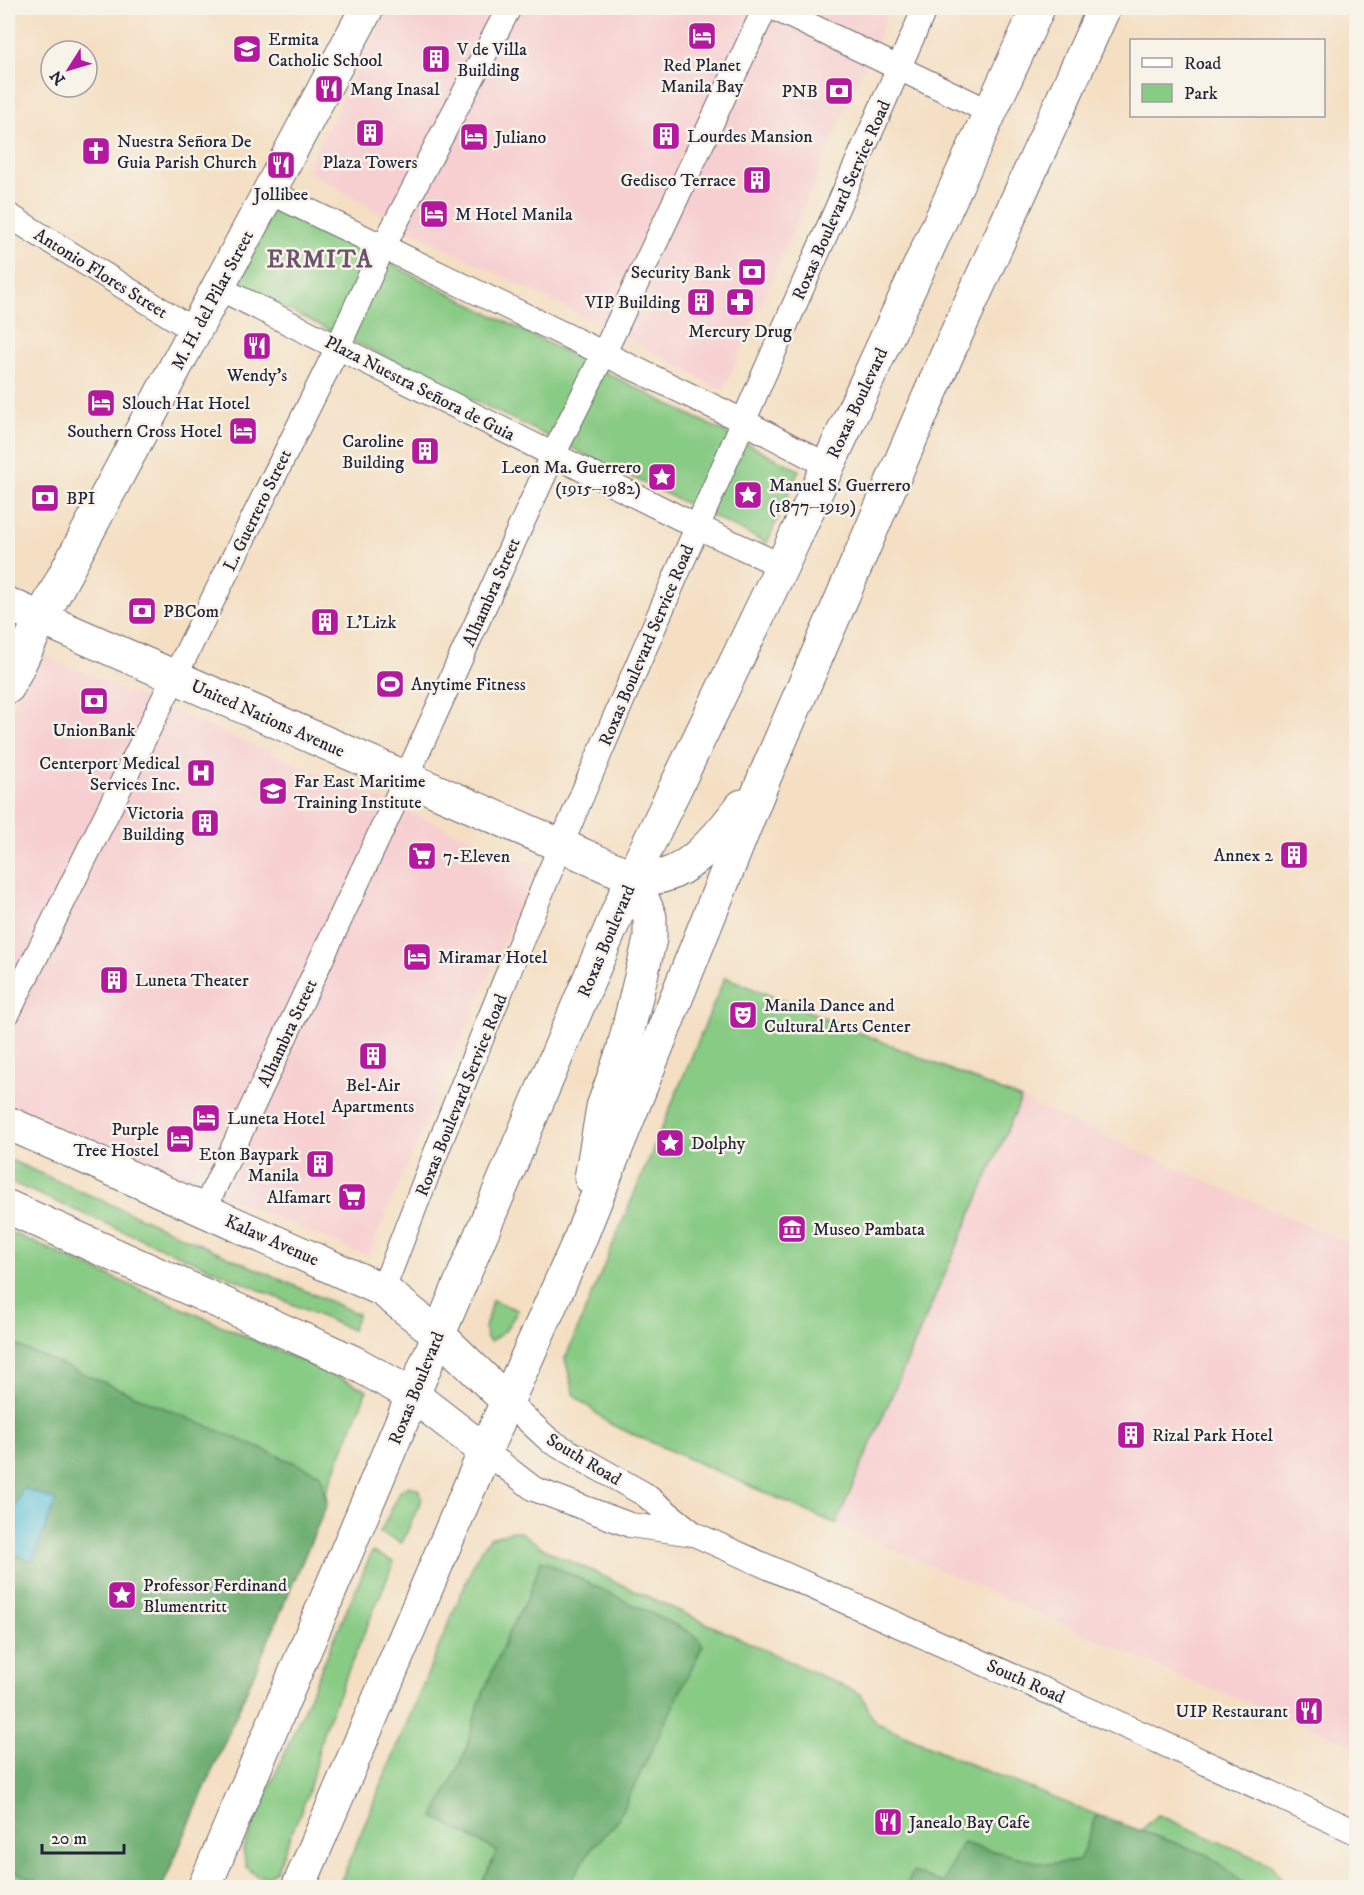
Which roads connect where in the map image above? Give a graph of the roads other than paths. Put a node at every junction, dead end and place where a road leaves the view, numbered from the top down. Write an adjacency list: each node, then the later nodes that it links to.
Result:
1 (367, 8): 10 (main road, M. H. del Pilar Street)
2 (509, 8): 12 (street, L. Guerrero Street)
3 (765, 8): 16 (street, Alhambra Street)
4 (774, 8): 8 (street)
5 (925, 8): 8 (street, Roxas Boulevard Service Road)
6 (1038, 8): 9 (main road, Roxas Boulevard)
7 (1104, 8): 26 (main road)
8 (899, 68): 9 (street); 17 (street, Roxas Boulevard Service Road)
9 (990, 112): 19 (main road, Roxas Boulevard)
10 (270, 192): 12 (street); 13 (main road, M. H. del Pilar Street)
11 (8, 215): 14 (street, Antonio Flores Street)
12 (383, 247): 15 (street, L. Guerrero Street); 16 (street)
13 (219, 288): 14 (main road, M. H. del Pilar Street); 15 (street, Plaza Nuestra Señora de Guia)
14 (195, 331): 23 (main road, M. H. del Pilar Street)
15 (338, 347): 18 (street, Plaza Nuestra Señora de Guia); 24 (street, L. Guerrero Street)
16 (604, 353): 17 (street); 18 (street, Alhambra Street)
17 (745, 422): 19 (street); 20 (street, Roxas Boulevard Service Road)
18 (553, 455): 20 (street, Plaza Nuestra Señora de Guia); 27 (street, Alhambra Street)
19 (828, 466): 21 (main road, Roxas Boulevard)
20 (696, 526): 21 (street, Plaza Nuestra Señora de Guia); 28 (street, Roxas Boulevard Service Road)
21 (782, 566): 29 (main road, Roxas Boulevard)
22 (8, 604): 23 (main road, United Nations Avenue)
23 (41, 619): 24 (main road, United Nations Avenue); 25 (main road, M. H. del Pilar Street)
24 (174, 677): 27 (main road, United Nations Avenue); 30 (street, L. Guerrero Street)
25 (8, 687)
26 (765, 776): 29 (main road); 34 (main road)
27 (406, 778): 28 (main road, United Nations Avenue); 33 (street, Alhambra Street)
28 (562, 846): 29 (main road, United Nations Avenue); 35 (street, Roxas Boulevard Service Road)
29 (633, 876): 34 (main road); 36 (main road, Roxas Boulevard)
30 (8, 1013)
31 (8, 1123): 33 (main road, Kalaw Avenue)
32 (8, 1207): 37 (main road)
33 (204, 1210): 35 (main road, Kalaw Avenue)
34 (580, 1239): 38 (main road)
35 (383, 1290): 36 (main road, Kalaw Avenue)
36 (438, 1334): 37 (main road, Roxas Boulevard); 38 (main road, Kalaw Avenue)
37 (414, 1396): 39 (main road); 42 (main road, Roxas Boulevard)
38 (507, 1401): 39 (main road); 40 (street, South Road)
39 (485, 1451): 40 (street, South Road); 43 (main road)
40 (694, 1534): 41 (street, South Road)
41 (1356, 1832)
42 (213, 1885)
43 (298, 1887)

